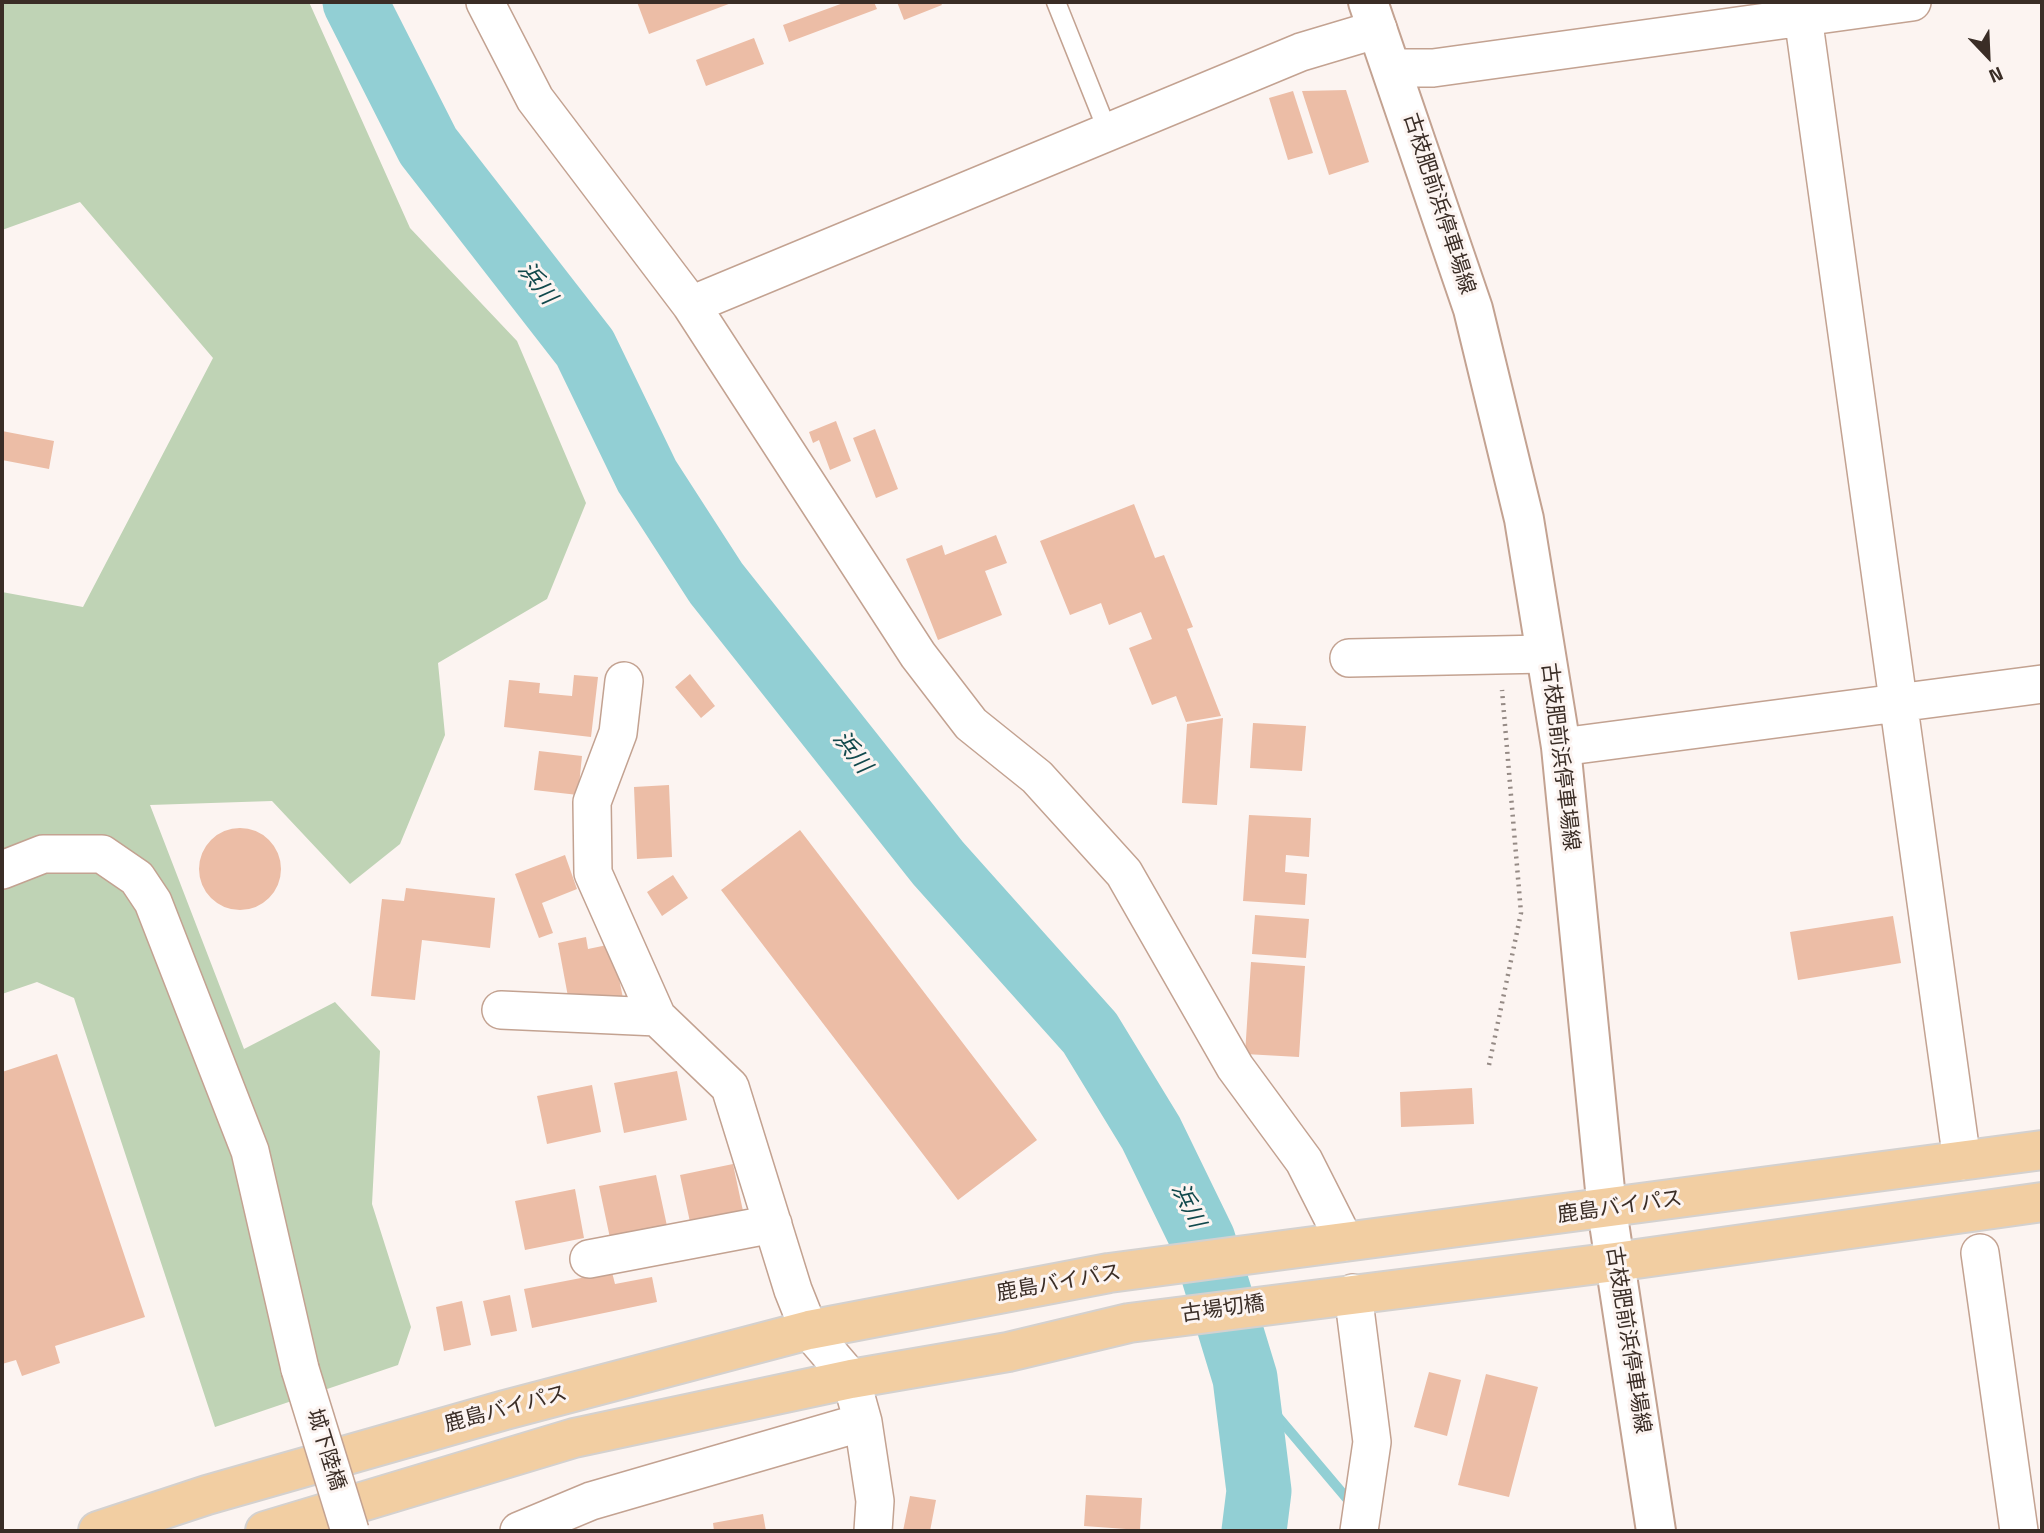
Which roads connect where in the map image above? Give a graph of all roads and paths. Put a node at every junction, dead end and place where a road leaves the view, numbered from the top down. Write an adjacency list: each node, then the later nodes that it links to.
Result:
1 (485, 2): 8 (street)
2 (1056, 2): 7 (lane)
3 (1912, 2): 4 (street)
4 (1803, 10): 6 (street); 14 (street)
5 (1373, 16): 6 (main road, 古枝肥前浜停車場線); 7 (street)
6 (1393, 68): 9 (main road, 古枝肥前浜停車場線)
7 (1108, 132): 8 (street)
8 (691, 305): 25 (street)
9 (1545, 654): 10 (street); 15 (main road, 古枝肥前浜停車場線)
10 (1499, 655): 11 (street); 19 (path)
11 (1349, 658)
12 (624, 681): 18 (street)
13 (2042, 684): 14 (street)
14 (1900, 704): 15 (street); 21 (street)
15 (1561, 747): 23 (main road, 古枝肥前浜停車場線)
16 (2, 868): 36 (street, 城下陸橋, bridge)
17 (501, 1010): 18 (street)
18 (657, 1017): 24 (street)
19 (1489, 1065)
20 (2042, 1150): 21 (highway, 鹿島バイパス)
21 (1962, 1161): 23 (highway, 鹿島バイパス)
22 (2042, 1202): 28 (highway)
23 (1607, 1210): 25 (highway, 鹿島バイパス); 28 (main road, 古枝肥前浜停車場線)
24 (773, 1224): 27 (street); 30 (street)
25 (1345, 1242): 30 (highway, 鹿島バイパス)
26 (1980, 1253): 33 (street)
27 (589, 1259)
28 (1615, 1262): 29 (highway); 40 (main road, 古枝肥前浜停車場線)
29 (1334, 1295): 31 (highway, 古場切橋); 39 (street)
30 (809, 1330): 31 (street); 34 (highway, 鹿島バイパス)
31 (851, 1379): 32 (street); 35 (highway)
32 (863, 1422): 37 (street); 38 (street)
33 (2026, 1513)
34 (98, 1531)
35 (265, 1531)
36 (350, 1531)
37 (519, 1531)
38 (873, 1531)
39 (1359, 1531)
40 (1656, 1531)

